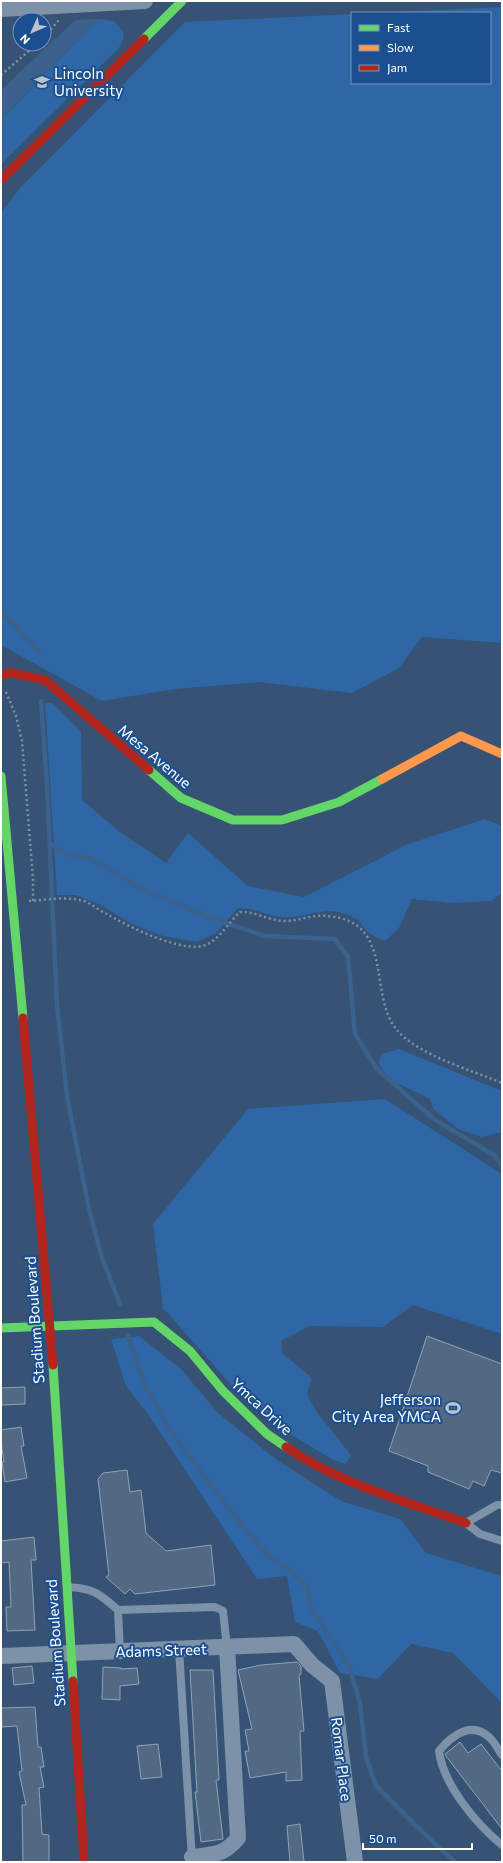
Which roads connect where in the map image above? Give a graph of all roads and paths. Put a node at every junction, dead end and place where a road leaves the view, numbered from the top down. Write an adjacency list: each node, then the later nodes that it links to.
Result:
1 (143, 1): 3 (street)
2 (182, 1): 7 (street)
3 (1, 9)
4 (27, 52): 5 (path)
5 (24, 54): 6 (path)
6 (1, 75)
7 (1, 180)
8 (1, 675): 10 (street, Mesa Avenue)
9 (4, 687): 12 (path)
10 (502, 754)
11 (1, 776): 13 (street, Stadium Boulevard)
12 (502, 1083)
13 (50, 1325): 14 (street, Ymca Drive); 16 (street, Ymca Drive); 18 (street, Stadium Boulevard)
14 (1, 1328)
15 (502, 1505): 16 (lane)
16 (466, 1523): 17 (lane)
17 (502, 1541)
18 (66, 1588): 19 (lane); 23 (street, Stadium Boulevard)
19 (118, 1610): 20 (lane); 22 (lane)
20 (227, 1647): 21 (street, Adams Street); 25 (street, Adams Street); 28 (street)
21 (179, 1649): 22 (street, Adams Street); 28 (lane)
22 (120, 1652): 23 (street, Adams Street)
23 (69, 1654): 24 (street, Adams Street); 29 (street, Stadium Boulevard)
24 (1, 1656)
25 (312, 1665): 30 (street, Romar Place)
26 (502, 1755): 27 (lane)
27 (502, 1844)
28 (192, 1860)
29 (84, 1862)
30 (355, 1862)

